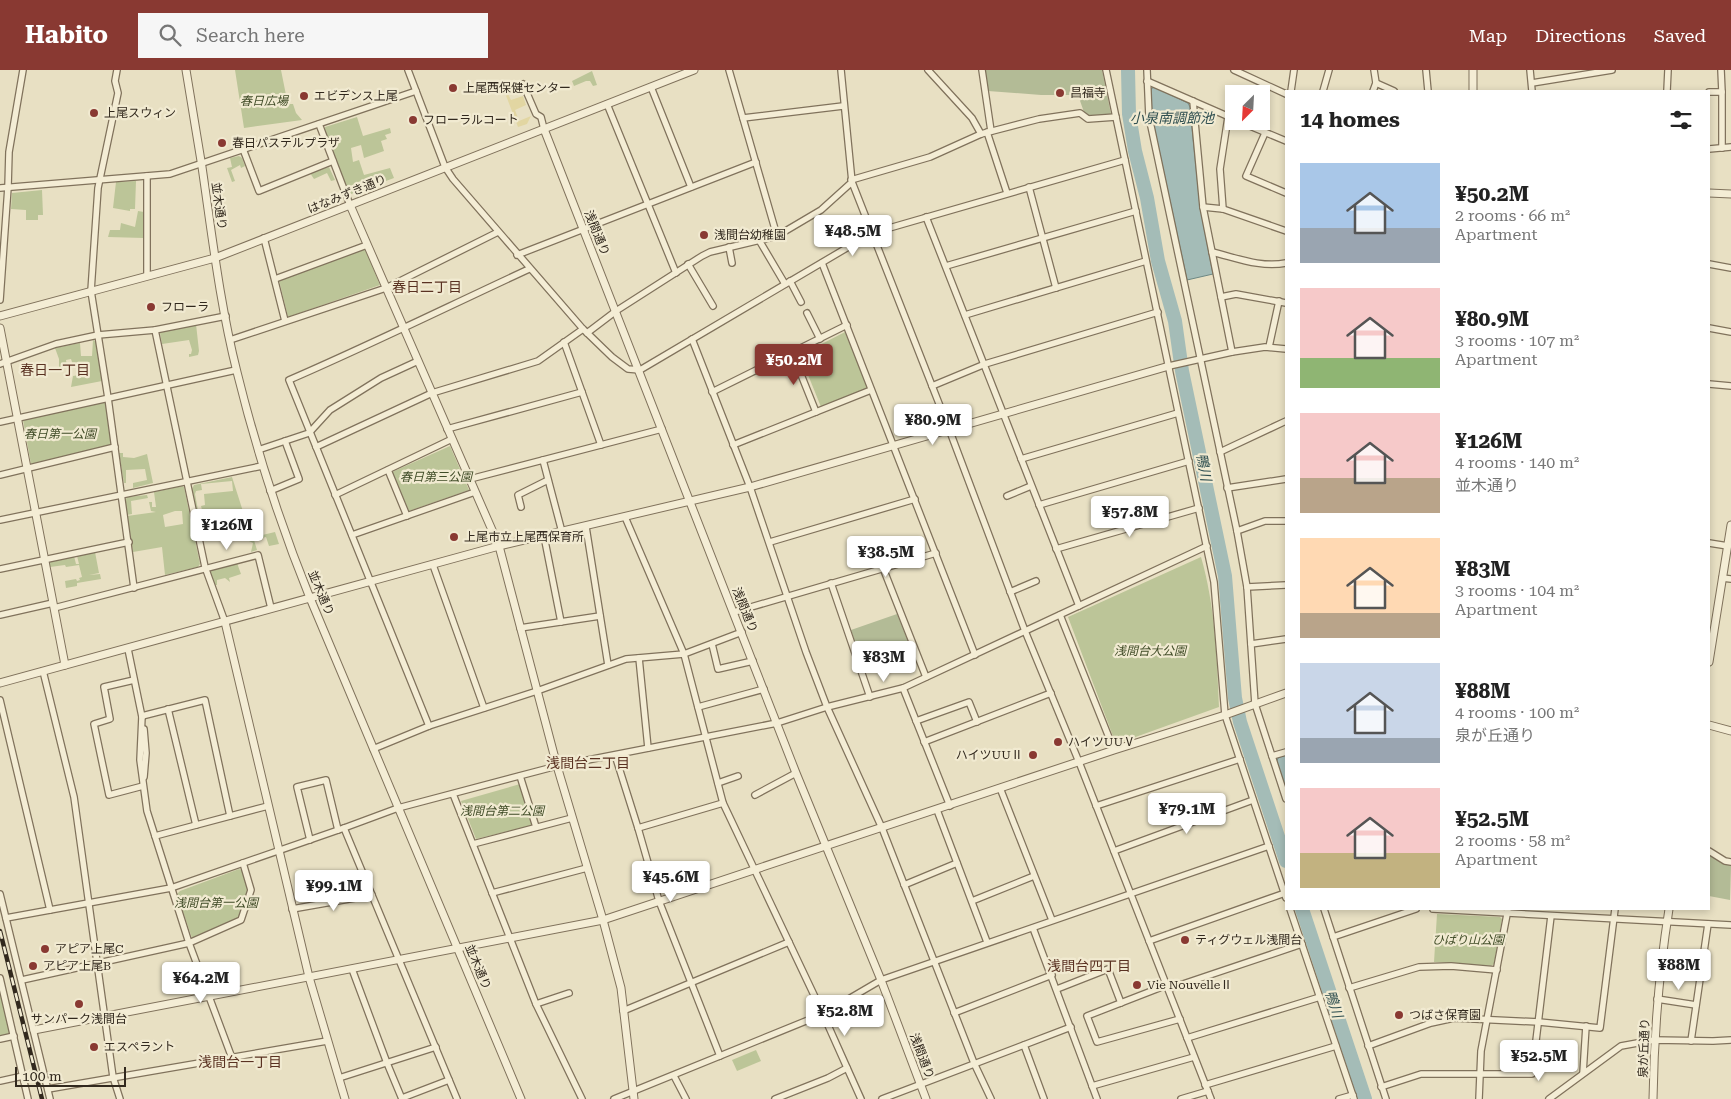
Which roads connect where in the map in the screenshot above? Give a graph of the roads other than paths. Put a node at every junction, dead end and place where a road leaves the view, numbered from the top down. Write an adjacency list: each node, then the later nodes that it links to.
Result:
1 (23, 70): 68 (street)
2 (117, 70): 63 (street)
3 (186, 70): 60 (street, 並木通り)
4 (408, 70): 36 (street)
5 (694, 70): 27 (street, はなみずき通り)
6 (728, 70): 45 (street)
7 (841, 70): 42 (street)
8 (928, 70): 50 (street)
9 (982, 70): 50 (street)
10 (1106, 70): 44 (street)
11 (1147, 70): 23 (street)
12 (1234, 70): 39 (street)
13 (1294, 70): 28 (street)
14 (1329, 70): 29 (street)
15 (1374, 70): 25 (street)
16 (1426, 70): 32 (street)
17 (1473, 70): 33 (street)
18 (1530, 70): 24 (street)
19 (1612, 70): 22 (street)
20 (1668, 70): 35 (street)
21 (1721, 70): 38 (street)
22 (1586, 72): 24 (street)
23 (1147, 81): 40 (street); 138 (street)
24 (1532, 82): 34 (street)
25 (1376, 83): 30 (street); 31 (street)
26 (523, 84): 47 (street)
27 (650, 87): 41 (street, はなみずき通り); 65 (street)
28 (1291, 90)
29 (1323, 90)
30 (1373, 90)
31 (1392, 90)
32 (1428, 90)
33 (1473, 90)
34 (1532, 90)
35 (1667, 90)
36 (416, 91): 46 (street); 61 (street)
37 (1710, 92): 38 (street)
38 (1722, 92): 54 (street)
39 (1285, 94)
40 (1193, 101): 43 (street); 75 (street)
41 (607, 104): 47 (street, はなみずき通り); 73 (street)
42 (843, 106): 45 (street); 64 (street)
43 (1225, 115)
44 (1116, 117): 50 (street); 57 (street)
45 (743, 118): 59 (street)
46 (319, 124): 55 (street); 58 (street)
47 (544, 128): 61 (street, はなみずき通り); 79 (street, 浅間通り)
48 (1228, 130): 76 (street)
49 (1258, 130): 51 (street)
50 (986, 132): 64 (street); 69 (street)
51 (1265, 133): 52 (street); 70 (street)
52 (1285, 141)
53 (1731, 147): 54 (street)
54 (1722, 148): 56 (street)
55 (243, 149): 58 (street); 60 (street)
56 (1710, 149)
57 (1125, 160): 66 (street); 77 (street)
58 (333, 161): 74 (street)
59 (756, 162): 65 (street); 83 (street)
60 (201, 163): 62 (street); 91 (street, 並木通り)
61 (445, 167): 74 (street, はなみずき通り); 81 (street)
62 (147, 176): 63 (street); 103 (street)
63 (100, 179): 68 (street); 108 (street)
64 (852, 181): 82 (street); 83 (street)
65 (691, 187): 73 (street)
66 (1029, 187): 69 (street); 85 (street)
67 (0, 188): 68 (street)
68 (8, 188): 98 (street)
69 (1007, 193): 78 (street)
70 (1285, 193)
71 (1710, 193): 72 (street)
72 (1731, 194)
73 (648, 204): 79 (street); 102 (street)
74 (350, 205): 84 (street, はなみずき通り); 87 (street)
75 (1203, 207): 76 (street); 89 (street)
76 (1223, 209): 80 (street)
77 (1136, 211): 85 (street); 92 (street)
78 (926, 217): 82 (street); 99 (street)
79 (584, 229): 90 (street); 115 (street, 浅間通り)
80 (1285, 231)
81 (498, 232): 90 (street); 106 (street)
82 (872, 233): 94 (street); 147 (street)
83 (777, 236): 86 (street)
84 (264, 238): 91 (street, はなみずき通り); 104 (street)
85 (1043, 238): 99 (street); 107 (street)
86 (759, 240): 88 (street); 105 (street)
87 (367, 245): 104 (street); 106 (street)
88 (729, 247): 93 (street); 96 (street)
89 (1212, 252): 95 (street); 109 (street)
90 (517, 255): 101 (street)
91 (215, 258): 103 (street, はなみずき通り); 120 (street, 並木通り)
92 (1146, 261): 107 (street); 116 (street)
93 (732, 263)
94 (822, 263): 105 (street); 122 (street)
95 (1285, 263)
96 (688, 264): 102 (street); 114 (street)
97 (1710, 264): 100 (street)
98 (1, 265): 110 (street)
99 (946, 266): 118 (street)
100 (1731, 268)
101 (529, 269): 123 (street); 127 (street)
102 (676, 273): 115 (street)
103 (147, 276): 108 (street, はなみずき通り)
104 (275, 279): 121 (street)
105 (788, 282): 112 (street); 130 (street)
106 (386, 288): 121 (street); 123 (street)
107 (1056, 288): 118 (street)
108 (91, 291): 119 (street, はなみずき通り); 129 (street)
109 (1221, 297): 111 (street); 137 (street)
110 (0, 300)
111 (1279, 301): 113 (street); 134 (street)
112 (801, 302)
113 (1285, 303)
114 (713, 306)
115 (616, 311): 127 (street); 144 (street, 浅間通り)
116 (1158, 312): 141 (street); 142 (street)
117 (807, 313): 131 (street)
118 (965, 315): 141 (street)
119 (0, 316)
120 (226, 316): 126 (street); 132 (street, 並木通り)
121 (285, 321): 132 (street)
122 (847, 325): 131 (street); 149 (street)
123 (403, 327): 139 (street); 163 (street)
124 (0, 328): 140 (street)
125 (1710, 328): 128 (street)
126 (155, 330): 129 (street); 145 (street)
127 (585, 331): 133 (street); 144 (street)
128 (1731, 332)
129 (98, 335): 140 (street); 153 (street)
130 (692, 338): 144 (street); 152 (street)
131 (820, 339): 136 (street)
132 (230, 340): 143 (street, 並木通り)
133 (564, 342): 150 (street); 151 (street)
134 (1269, 347): 135 (street); 137 (street)
135 (1285, 349)
136 (792, 352): 152 (street); 154 (street)
137 (1232, 352): 138 (street)
138 (1199, 360): 142 (street); 172 (street)
139 (418, 361): 150 (street); 163 (street)
140 (3, 363): 157 (street)
141 (985, 364): 147 (street); 156 (street)
142 (1168, 366): 155 (street); 156 (street)
143 (236, 370): 145 (street); 171 (street, 並木通り)
144 (640, 370): 161 (street, 浅間通り)
145 (167, 384): 153 (street); 183 (street)
146 (1710, 384): 148 (street)
147 (932, 386): 162 (street)
148 (1731, 386)
149 (872, 390): 154 (street); 168 (street)
150 (432, 392): 160 (street); 170 (street)
151 (582, 392): 160 (street); 167 (street)
152 (712, 392): 166 (street)
153 (108, 398): 157 (street); 169 (street)
154 (816, 412): 166 (street)
155 (1178, 413): 173 (street); 175 (street)
156 (1004, 415): 162 (street); 173 (street)
157 (17, 418): 159 (street); 177 (street)
158 (1285, 421): 172 (street)
159 (0, 422)
160 (447, 428): 164 (street)
161 (662, 429): 167 (street); 193 (street, 浅間通り)
162 (949, 429): 168 (street); 229 (street)
163 (310, 433): 165 (street); 170 (street)
164 (452, 439): 178 (street); 180 (street)
165 (285, 441): 171 (street); 187 (street)
166 (733, 445): 185 (street)
167 (601, 446): 174 (street)
168 (894, 446): 185 (street); 192 (street)
169 (115, 448): 177 (street); 189 (street)
170 (316, 448): 190 (street)
171 (258, 450): 176 (street, 並木通り)
172 (1220, 452): 186 (street)
173 (1021, 459): 184 (street)
174 (543, 460): 180 (street); 182 (street)
175 (1188, 461): 194 (street); 196 (street)
176 (262, 466): 183 (street); 187 (street, 並木通り)
177 (27, 468): 179 (street); 197 (street)
178 (388, 470): 190 (street); 198 (street)
179 (0, 475)
180 (470, 479): 188 (street)
181 (1285, 479): 186 (street)
182 (548, 480): 195 (street); 205 (street)
183 (187, 482): 189 (street); 218 (street)
184 (1031, 486): 191 (street); 194 (street)
185 (750, 487): 193 (street); 209 (street)
186 (1227, 488): 204 (street)
187 (270, 491): 231 (street, 並木通り)
188 (475, 492): 198 (street); 211 (street)
189 (122, 495): 197 (street); 208 (street)
190 (335, 495): 206 (street)
191 (1007, 496)
192 (915, 499): 209 (street); 215 (street)
193 (691, 502): 199 (street); 235 (street, 浅間通り)
194 (1039, 505): 214 (street)
195 (522, 508)
196 (1198, 508): 212 (street); 214 (street)
197 (35, 512): 200 (street); 216 (street)
198 (407, 516): 206 (street)
199 (625, 517): 203 (street); 248 (street)
200 (0, 520)
201 (1285, 521): 204 (street)
202 (1731, 525): 213 (street)
203 (586, 527): 205 (street); 238 (street)
204 (1237, 531): 227 (street)
205 (562, 532): 207 (street)
206 (352, 535): 224 (street)
207 (544, 536): 211 (street); 240 (street)
208 (129, 542): 216 (street); 228 (street)
209 (770, 542): 230 (street)
210 (1710, 543): 213 (street)
211 (499, 546): 217 (street); 241 (street)
212 (1207, 546): 233 (street); 271 (street)
213 (1728, 546): 221 (street)
214 (1056, 549): 233 (street)
215 (936, 553): 220 (street); 249 (street)
216 (45, 560): 219 (street); 232 (street)
217 (433, 565): 224 (street); 269 (street)
218 (205, 567): 228 (street); 234 (street); 239 (street)
219 (0, 568)
220 (883, 568): 225 (street); 256 (street)
221 (1722, 578): 222 (street); 250 (street)
222 (1731, 579)
223 (1036, 581): 229 (street)
224 (371, 582): 231 (street); 277 (street)
225 (830, 583): 230 (street); 264 (street)
226 (1285, 585): 227 (street)
227 (1247, 587): 246 (street)
228 (134, 588): 232 (street)
229 (1010, 592): 242 (street)
230 (787, 595): 235 (street); 268 (street)
231 (310, 598): 234 (street); 282 (street, 並木通り)
232 (54, 605): 236 (street); 253 (street)
233 (1079, 606): 237 (street)
234 (271, 608): 239 (street)
235 (734, 612): 243 (street, 浅間通り)
236 (0, 615)
237 (1060, 615): 242 (street); 283 (street)
238 (600, 616): 240 (street); 254 (street)
239 (225, 622): 247 (street); 301 (street)
240 (561, 622): 241 (street)
241 (520, 628): 261 (street)
242 (1025, 631): 249 (street); 262 (street)
243 (742, 632): 245 (street); 252 (street, 浅間通り)
244 (1285, 639): 246 (street)
245 (712, 644): 248 (street); 252 (street)
246 (1252, 644): 266 (street)
247 (128, 648): 253 (street); 257 (street)
248 (684, 654): 251 (street); 267 (street)
249 (975, 655): 256 (street)
250 (1710, 656)
251 (639, 658): 254 (street); 281 (street)
252 (753, 661): 260 (street, 浅間通り)
253 (65, 665): 255 (street)
254 (608, 665): 261 (street)
255 (44, 671): 258 (street); 336 (street)
256 (926, 677): 259 (street)
257 (134, 680): 272 (street); 294 (street)
258 (0, 683)
259 (903, 688): 264 (street); 273 (street)
260 (764, 689): 267 (street); 275 (street, 浅間通り)
261 (537, 692): 269 (street); 289 (street)
262 (1051, 693): 274 (street); 288 (street)
263 (1285, 694): 266 (street)
264 (870, 697): 268 (street)
265 (0, 700): 338 (street)
266 (1255, 704): 271 (street); 286 (street)
267 (698, 707): 279 (street)
268 (827, 707): 275 (street); 311 (street)
269 (484, 708): 277 (street)
270 (168, 709): 272 (street); 306 (street); 308 (street)
271 (1225, 715): 283 (street); 287 (street)
272 (142, 716): 294 (street)
273 (916, 721): 274 (street); 280 (street)
274 (977, 722): 280 (street)
275 (777, 723): 279 (street); 290 (street, 浅間通り)
276 (1710, 725): 278 (street)
277 (429, 726): 282 (street)
278 (1731, 731)
279 (706, 737): 281 (street); 293 (street)
280 (924, 742): 302 (street)
281 (648, 748): 285 (street)
282 (373, 749): 304 (street, 並木通り)
283 (1114, 750): 288 (street)
284 (1285, 752): 286 (street)
285 (615, 755): 289 (street); 310 (street)
286 (1272, 756): 298 (street)
287 (1240, 758): 299 (street); 303 (street)
288 (1079, 762): 295 (street); 303 (street)
289 (557, 766): 291 (street); 307 (street)
290 (796, 773): 297 (street); 316 (street, 浅間通り)
291 (520, 776): 296 (street); 309 (street)
292 (738, 776): 293 (street)
293 (718, 784): 300 (street)
294 (143, 786): 313 (street)
295 (1000, 788): 302 (street); 326 (street)
296 (453, 794): 304 (street); 315 (street)
297 (755, 795)
298 (1285, 796)
299 (1253, 800): 317 (street); 319 (street)
300 (723, 803): 310 (street); 325 (street)
301 (268, 806): 306 (street); 318 (street)
302 (950, 806): 305 (street)
303 (1096, 806): 319 (street)
304 (398, 808): 312 (street); 362 (street, 並木通り)
305 (937, 810): 311 (street); 323 (street)
306 (230, 816): 308 (street)
307 (572, 818): 309 (street); 324 (street)
308 (196, 825): 313 (street)
309 (536, 828): 315 (street)
310 (638, 828): 334 (street)
311 (882, 828): 316 (street); 327 (street)
312 (341, 829): 314 (street); 314 (street); 332 (street)
313 (155, 836): 328 (street)
314 (310, 840): 318 (street)
315 (473, 844): 329 (street)
316 (826, 846): 325 (street); 372 (street, 浅間通り)
317 (1269, 846): 331 (street); 333 (street)
318 (278, 850): 322 (street); 337 (street)
319 (1114, 851): 331 (street)
320 (1710, 852): 321 (street)
321 (1731, 862)
322 (242, 863): 328 (street); 358 (street)
323 (957, 863): 327 (street); 335 (street)
324 (587, 868): 329 (street); 348 (street)
325 (755, 869): 334 (street); 359 (street)
326 (1034, 876): 335 (street); 349 (street)
327 (904, 885): 364 (street)
328 (171, 888): 336 (street); 358 (street)
329 (492, 893): 356 (street)
330 (0, 894): 347 (street)
331 (1130, 894): 349 (street); 357 (street)
332 (372, 895): 337 (street); 363 (street)
333 (1285, 895): 357 (street)
334 (659, 901): 348 (street); 373 (street)
335 (972, 902): 360 (street)
336 (88, 904): 338 (street); 365 (street)
337 (292, 909): 369 (street)
338 (50, 910): 347 (street)
339 (1290, 910): 361 (street)
340 (1324, 910): 355 (street)
341 (1413, 910): 355 (street)
342 (1471, 910): 345 (street)
343 (1615, 910): 350 (street)
344 (1669, 910): 351 (street, 泉が丘通り)
345 (1508, 911): 346 (street); 367 (street)
346 (1551, 916): 350 (street); 390 (street)
347 (6, 918): 371 (street)
348 (603, 920): 356 (street); 384 (street)
349 (1052, 920): 354 (street)
350 (1614, 920): 351 (street); 391 (street)
351 (1667, 921): 352 (street); 380 (street, 泉が丘通り)
352 (1708, 924): 353 (street); 383 (street)
353 (1731, 925)
354 (1033, 928): 360 (street); 368 (street)
355 (1333, 937): 375 (street)
356 (510, 938): 362 (street); 382 (street)
357 (1149, 941): 374 (street)
358 (189, 942): 365 (street); 378 (street)
359 (788, 942): 373 (street); 386 (street)
360 (987, 942): 364 (street)
361 (1302, 944): 374 (street); 379 (street)
362 (458, 949): 363 (street); 433 (street, 並木通り)
363 (399, 959): 366 (street); 404 (street)
364 (934, 961): 372 (street); 385 (street)
365 (97, 962): 371 (street); 387 (street)
366 (352, 969): 369 (street); 408 (street)
367 (1497, 970): 375 (street); 389 (street)
368 (1052, 975): 376 (street); 385 (street)
369 (309, 977): 378 (street); 399 (street)
370 (0, 978): 394 (street)
371 (22, 980): 393 (street)
372 (881, 980): 386 (street); 419 (street, 浅間通り)
373 (691, 982): 384 (street); 405 (street)
374 (1167, 987): 381 (street); 388 (street)
375 (1349, 988): 403 (street)
376 (1057, 989): 381 (street); 392 (street)
377 (569, 993): 382 (street)
378 (210, 996): 387 (street); 407 (street)
379 (1320, 997): 395 (street); 402 (street)
380 (1658, 998): 383 (street); 397 (street, 泉が丘通り)
381 (1121, 1002): 388 (street)
382 (536, 1004): 434 (street)
383 (1696, 1005): 400 (street)
384 (623, 1011): 424 (street)
385 (954, 1013): 409 (street)
386 (823, 1014): 405 (street); 410 (street)
387 (106, 1017): 393 (street); 415 (street)
388 (1180, 1019): 395 (street)
389 (1487, 1020): 390 (street); 403 (street); 411 (street)
390 (1539, 1022): 391 (street); 411 (street)
391 (1586, 1026): 412 (street)
392 (1071, 1027): 401 (street); 421 (street)
393 (34, 1030): 423 (street)
394 (14, 1036): 396 (street); 413 (street)
395 (1187, 1038): 406 (street)
396 (0, 1039)
397 (1654, 1040): 400 (street); 412 (street); 451 (street, 泉が丘通り)
398 (1731, 1040): 400 (street)
399 (327, 1041): 407 (street); 416 (street)
400 (1691, 1041)
401 (1024, 1045): 409 (street); 443 (street)
402 (1336, 1046): 420 (street); 426 (street)
403 (1368, 1046): 422 (street)
404 (436, 1047): 408 (street); 417 (street)
405 (720, 1056): 414 (street)
406 (1194, 1057): 420 (street); 421 (street)
407 (232, 1058): 415 (street)
408 (386, 1063): 416 (street); 431 (street)
409 (974, 1063): 419 (street); 442 (street)
410 (848, 1068): 438 (street); 439 (street)
411 (1480, 1073): 422 (street); 449 (street)
412 (1583, 1073): 450 (street)
413 (23, 1076): 418 (street); 427 (street)
414 (674, 1076): 424 (street); 437 (street)
415 (113, 1077): 423 (street); 429 (street)
416 (339, 1078): 430 (street)
417 (449, 1080): 431 (street); 432 (street)
418 (0, 1081)
419 (920, 1084): 440 (street); 441 (street, 浅間通り)
420 (1205, 1085): 425 (street)
421 (1092, 1086): 444 (street)
422 (1382, 1087): 448 (street)
423 (48, 1089): 428 (street)
424 (633, 1091): 435 (street); 436 (street)
425 (1208, 1091): 445 (street); 446 (street)
426 (1354, 1097): 447 (street)
427 (28, 1099)
428 (50, 1099)
429 (120, 1099)
430 (345, 1099)
431 (402, 1099)
432 (457, 1099)
433 (521, 1099)
434 (582, 1099)
435 (614, 1099)
436 (634, 1099)
437 (686, 1099)
438 (775, 1099)
439 (861, 1099)
440 (882, 1099)
441 (926, 1099)
442 (991, 1099)
443 (1044, 1099)
444 (1097, 1099)
445 (1181, 1099)
446 (1211, 1099)
447 (1339, 1099)
448 (1386, 1099)
449 (1479, 1099)
450 (1549, 1099)
451 (1653, 1099)

